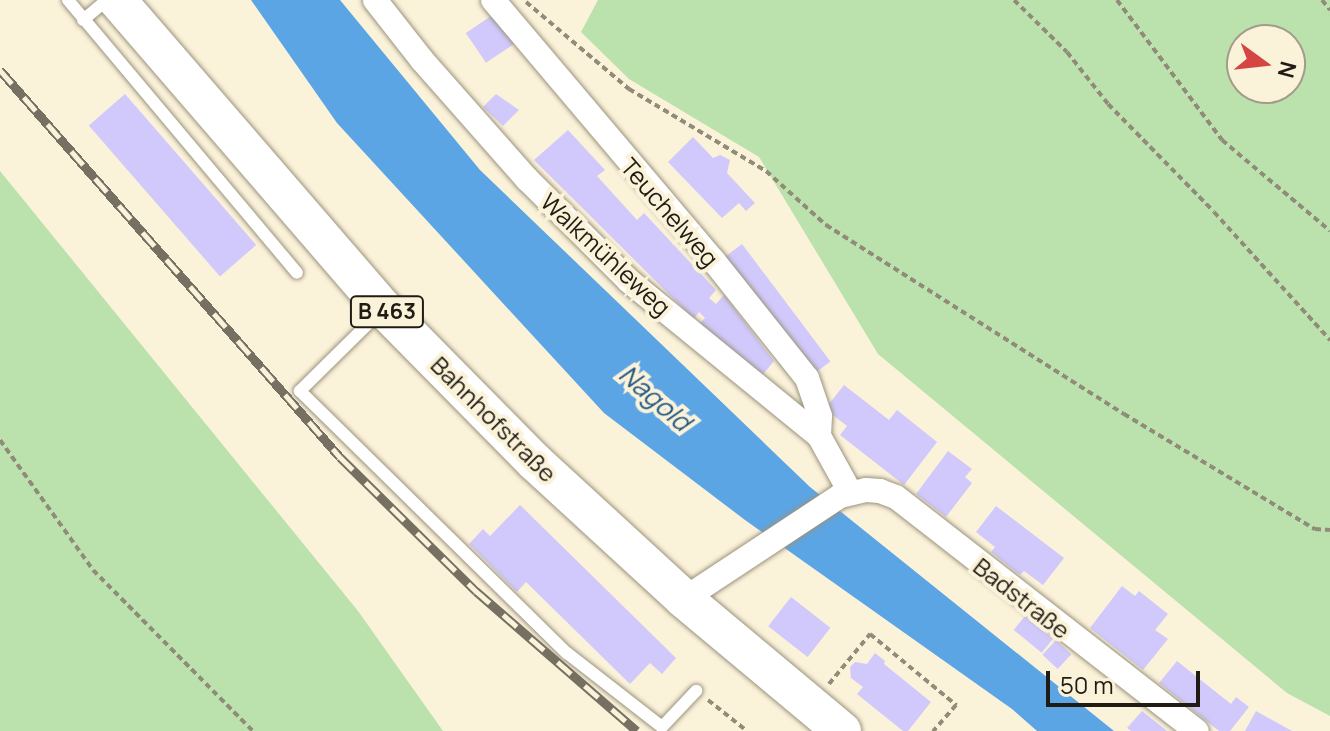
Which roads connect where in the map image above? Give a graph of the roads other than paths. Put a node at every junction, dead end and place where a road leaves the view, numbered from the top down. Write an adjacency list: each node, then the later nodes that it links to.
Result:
1 (68, 0): 6 (lane)
2 (107, 0): 6 (lane)
3 (117, 0): 8 (main road, Bahnhofstraße / B 463)
4 (375, 0): 9 (street, Walkmühleweg)
5 (493, 0): 9 (street, Teuchelweg)
6 (83, 20): 7 (lane)
7 (297, 273)
8 (383, 308): 11 (main road, Bahnhofstraße / B 463); 12 (lane)
9 (819, 436): 10 (street, Walkmühleweg)
10 (845, 494): 11 (street); 14 (street, Badstraße)
11 (684, 599): 13 (main road, Bahnhofstraße / B 463)
12 (696, 691)
13 (842, 731)
14 (1197, 731)

